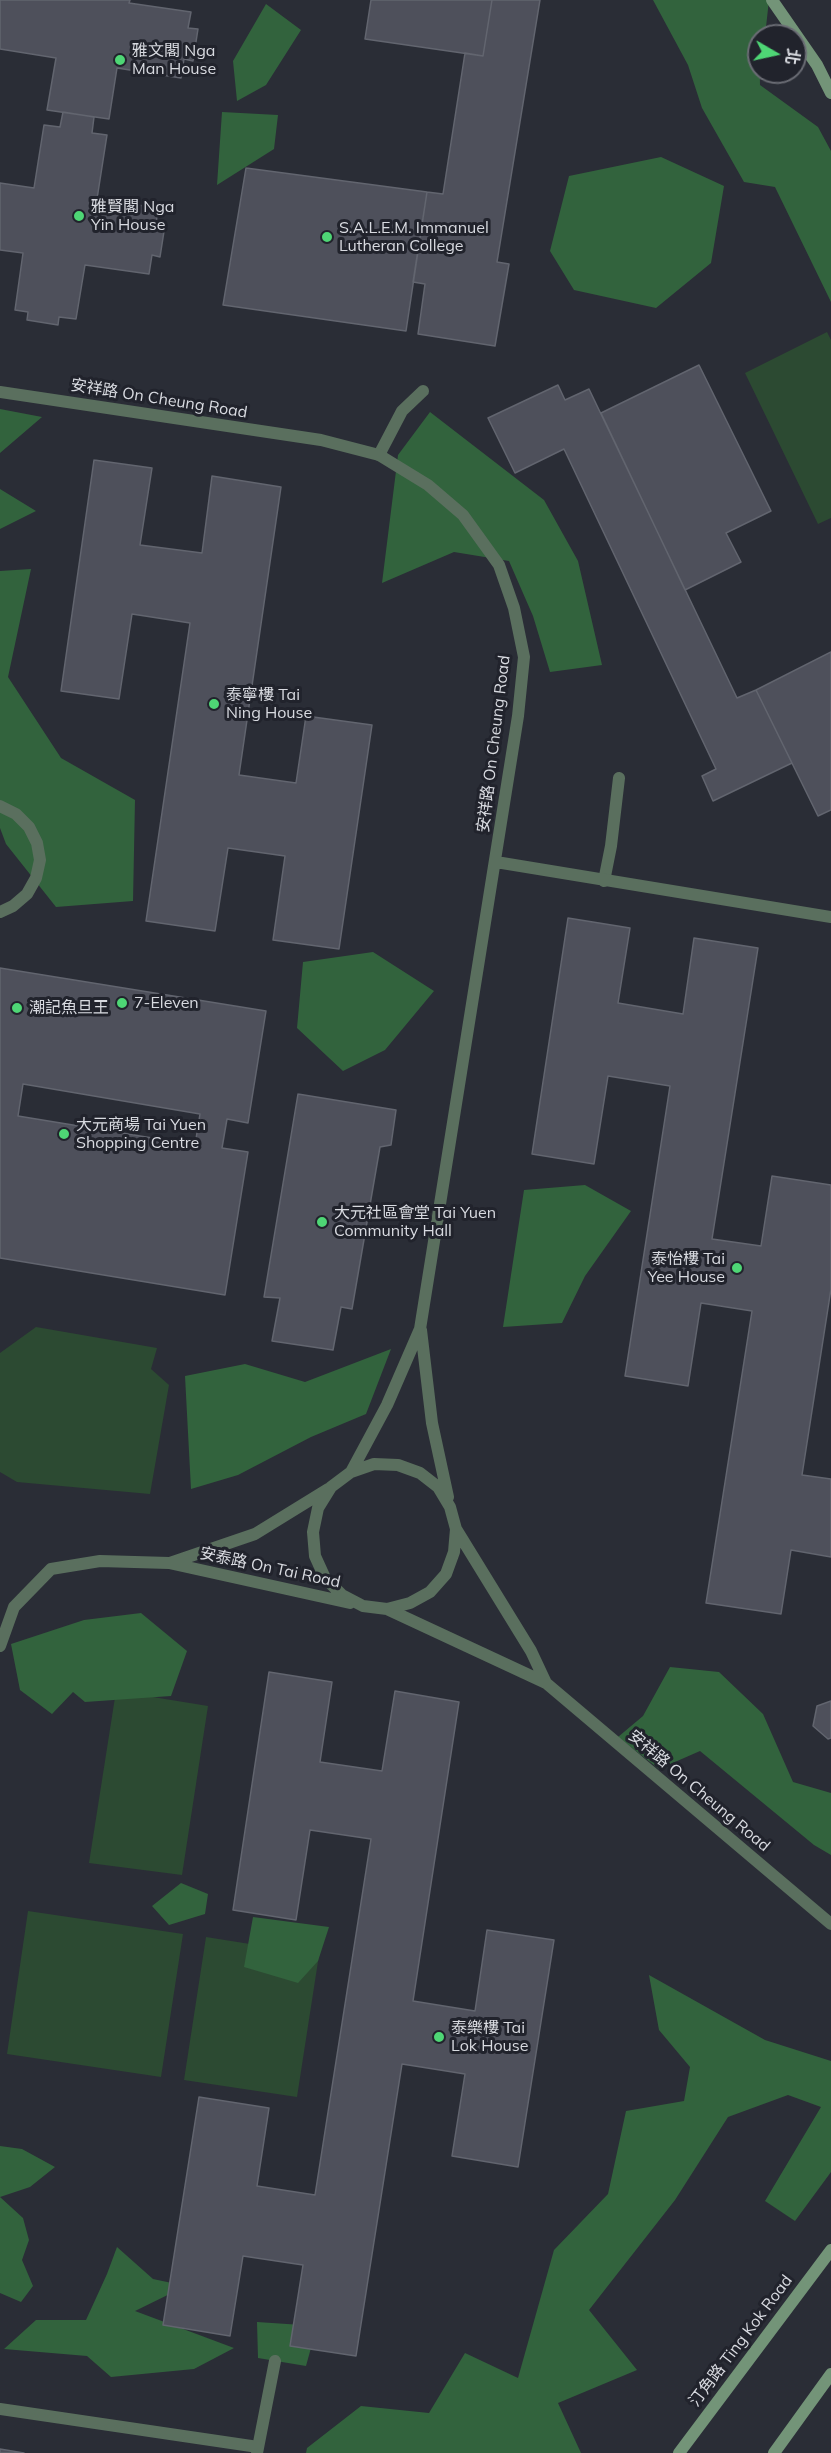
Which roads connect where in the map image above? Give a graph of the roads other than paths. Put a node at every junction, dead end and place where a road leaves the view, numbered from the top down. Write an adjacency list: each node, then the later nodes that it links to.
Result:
1 (772, 0): 2 (main road)
2 (831, 93)
3 (423, 391): 5 (street)
4 (0, 392): 5 (street, 安祥路 On Cheung Road)
5 (379, 455): 8 (street, 安祥路 On Cheung Road)
6 (619, 778): 9 (street)
7 (0, 806): 10 (street)
8 (496, 862): 9 (street); 12 (street, 安祥路 On Cheung Road)
9 (604, 881): 11 (street)
10 (0, 912)
11 (831, 917)
12 (420, 1329): 13 (street, 安祥路 On Cheung Road); 15 (street, 安祥路 On Cheung Road)
13 (351, 1472): 14 (street, 安祥路 On Cheung Road); 15 (street, 安祥路 On Cheung Road)
14 (332, 1487): 17 (street, 安泰路 On Tai Road); 18 (street, 安祥路 On Cheung Road)
15 (450, 1507): 16 (street, 安祥路 On Cheung Road)
16 (456, 1529): 19 (street, 安祥路 On Cheung Road); 21 (street, 安祥路 On Cheung Road)
17 (169, 1563): 18 (street, 安泰路 On Tai Road); 20 (street, 安泰路 On Tai Road)
18 (363, 1606): 19 (street, 安祥路 On Cheung Road)
19 (387, 1609): 21 (street, 安祥路 On Cheung Road)
20 (0, 1646)
21 (546, 1683): 22 (street, 安祥路 On Cheung Road)
22 (831, 1924)
23 (831, 2250): 28 (main road, 汀角路 Ting Kok Road)
24 (275, 2361): 27 (street)
25 (831, 2374): 29 (main road)
26 (0, 2409): 27 (street)
27 (258, 2450)
28 (679, 2453)
29 (774, 2453)

